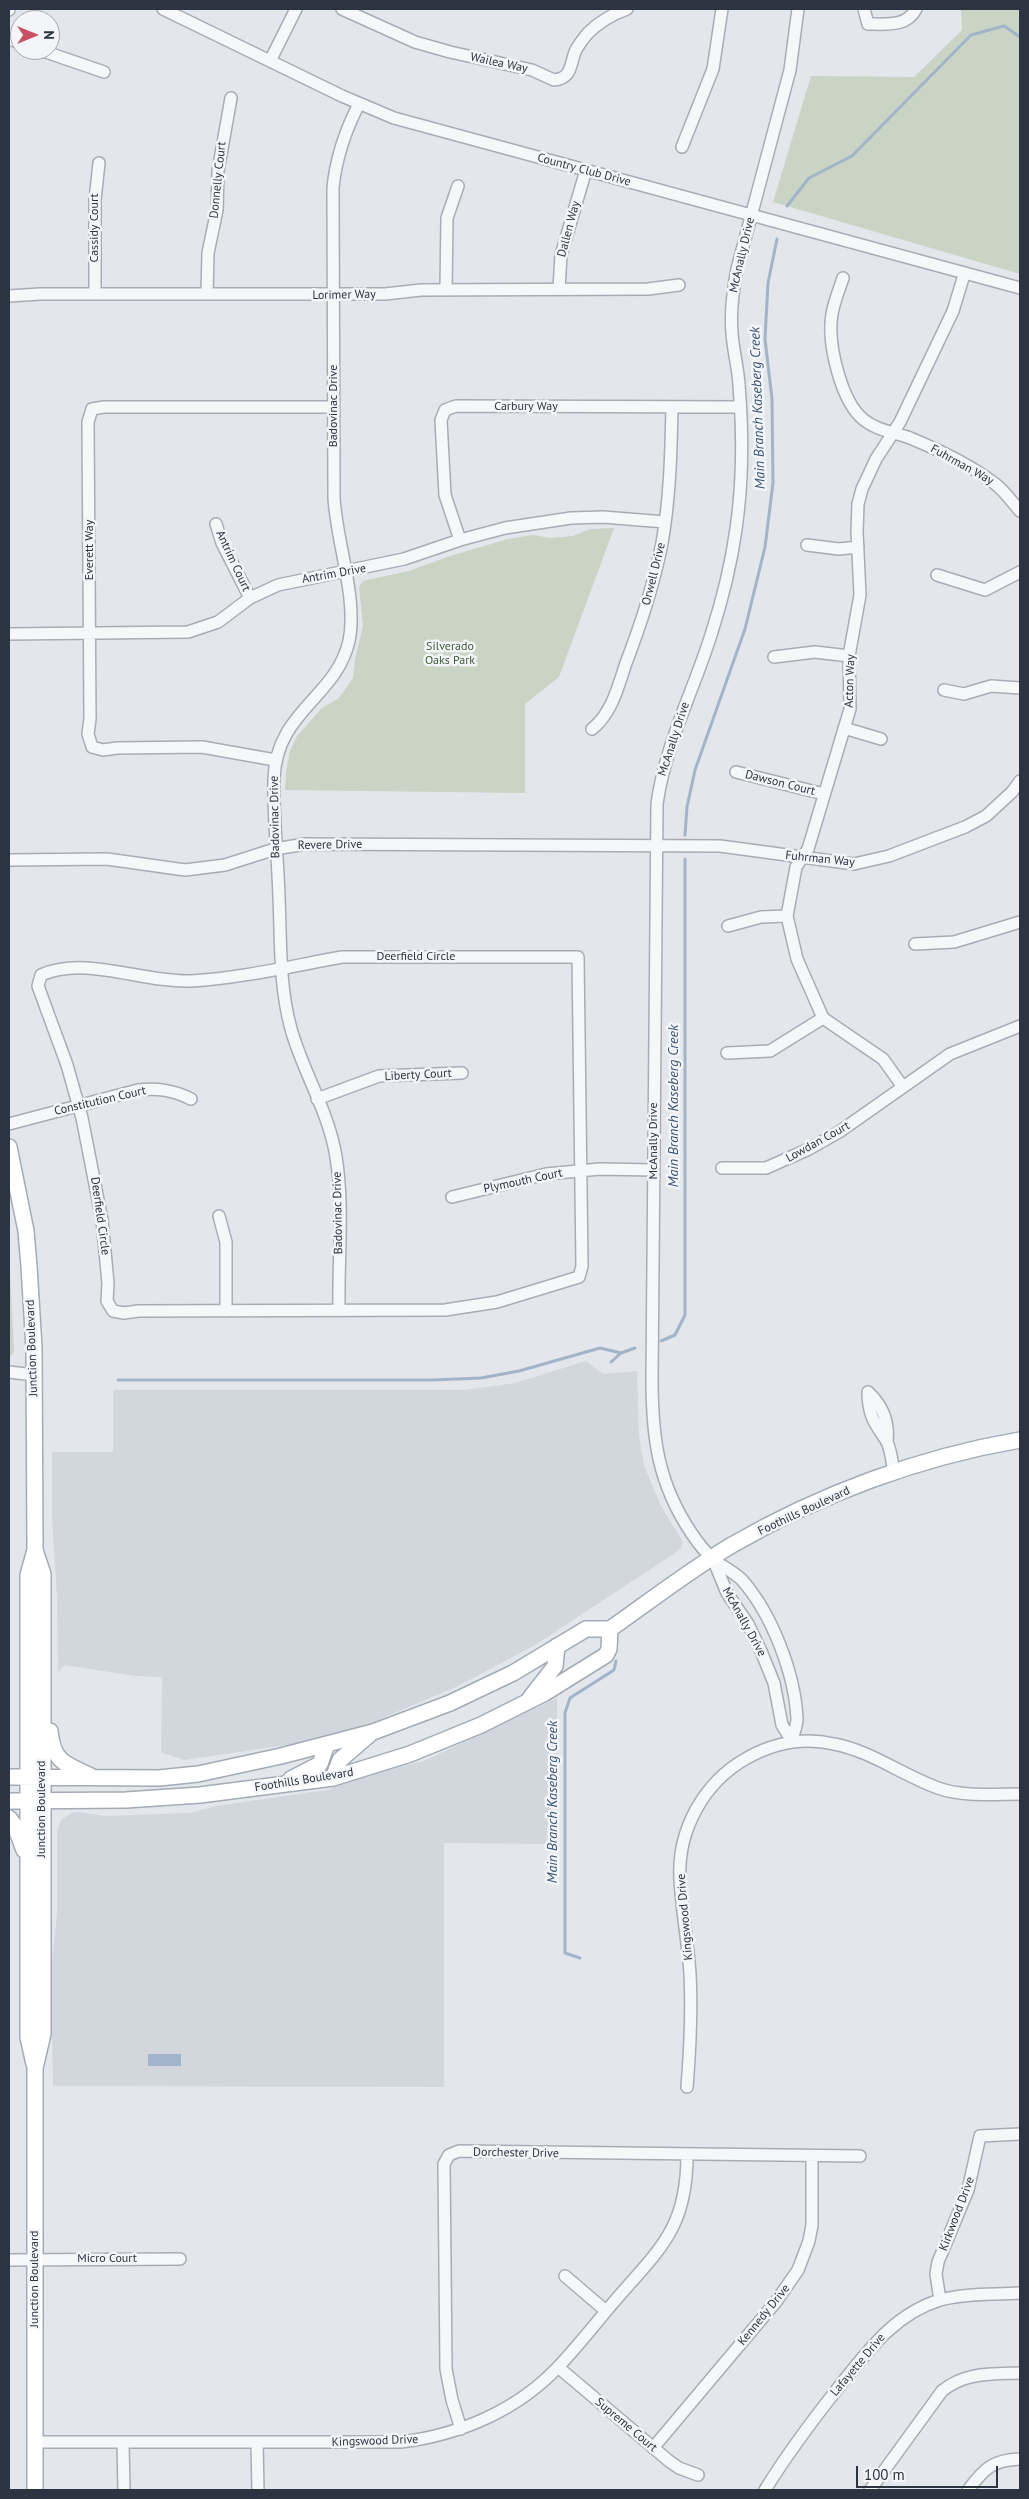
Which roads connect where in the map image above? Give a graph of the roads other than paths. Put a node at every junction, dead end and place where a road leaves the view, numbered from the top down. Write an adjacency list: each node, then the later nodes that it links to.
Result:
1 (164, 9): 10 (street, Country Club Drive)
2 (296, 9): 10 (street)
3 (342, 9): 4 (street, Wailea Way)
4 (628, 9)
5 (722, 9): 14 (street)
6 (798, 9): 18 (street, McAnally Drive)
7 (864, 9): 8 (street)
8 (916, 9)
9 (60, 57): 11 (street)
10 (270, 61): 13 (street, Country Club Drive)
11 (104, 72)
12 (231, 98): 25 (street, Donnelly Court)
13 (359, 104): 16 (street, Country Club Drive); 27 (street, Badovinac Drive)
14 (682, 147)
15 (99, 163): 26 (street, Cassidy Court)
16 (586, 170): 18 (street, Country Club Drive); 24 (street, Dallen Way)
17 (458, 186): 23 (street)
18 (750, 216): 19 (street, Country Club Drive); 31 (street, McAnally Drive)
19 (964, 275): 22 (street, Country Club Drive); 32 (street, Acton Way)
20 (843, 278): 32 (street, Fuhrman Way)
21 (679, 285): 24 (street, Lorimer Way)
22 (1020, 288)
23 (446, 289): 24 (street, Lorimer Way); 27 (street, Lorimer Way)
24 (559, 289)
25 (207, 293): 26 (street, Lorimer Way); 27 (street, Lorimer Way)
26 (95, 294): 28 (street, Lorimer Way)
27 (334, 294): 29 (street, Badovinac Drive)
28 (9, 296)
29 (334, 407): 39 (street, Badovinac Drive); 44 (street, Everett Way)
30 (672, 407): 31 (street, Carbury Way); 34 (street, Orwell Drive); 36 (street, Carbury Way)
31 (740, 407): 57 (street, McAnally Drive)
32 (894, 434): 33 (street, Fuhrman Way); 38 (street, Acton Way)
33 (1020, 511)
34 (665, 522): 36 (street, Antrim Drive); 50 (street, Orwell Drive)
35 (216, 524): 42 (street, Antrim Court)
36 (460, 540): 39 (street, Antrim Drive)
37 (807, 545): 38 (street)
38 (858, 548): 45 (street, Acton Way)
39 (344, 572): 42 (street, Antrim Drive); 52 (street, Badovinac Drive)
40 (1020, 572): 41 (street)
41 (937, 575)
42 (250, 598): 44 (street, Antrim Drive)
43 (9, 634): 44 (street, Antrim Drive)
44 (90, 634): 52 (street, Everett Way)
45 (849, 656): 46 (street); 49 (street, Acton Way)
46 (774, 657)
47 (1020, 688): 48 (street)
48 (944, 690)
49 (844, 728): 51 (street); 55 (street, Acton Way)
50 (592, 729)
51 (881, 739)
52 (275, 760): 58 (street, Badovinac Drive)
53 (736, 772): 55 (street, Dawson Court)
54 (1020, 781): 56 (street, Fuhrman Way)
55 (824, 794): 59 (street, Acton Way)
56 (1016, 796): 59 (street, Fuhrman Way)
57 (656, 846): 58 (street, Revere Drive); 59 (street, Fuhrman Way); 78 (street, McAnally Drive)
58 (275, 849): 60 (street, Revere Drive); 65 (street, Badovinac Drive)
59 (802, 858): 61 (street, Acton Way)
60 (9, 860)
61 (787, 916): 63 (street); 66 (street, Acton Way)
62 (1020, 922): 64 (street)
63 (728, 926)
64 (915, 944)
65 (281, 968): 72 (street, Badovinac Drive); 73 (street, Deerfield Circle); 77 (street, Deerfield Circle)
66 (823, 1018): 68 (street); 70 (street)
67 (1020, 1026): 70 (street, Lowdan Court)
68 (727, 1053)
69 (462, 1073): 72 (street, Liberty Court)
70 (904, 1087): 76 (street, Lowdan Court)
71 (191, 1098): 73 (street, Constitution Court)
72 (317, 1099): 81 (street, Badovinac Drive)
73 (78, 1105): 74 (street, Constitution Court); 82 (street, Deerfield Circle)
74 (9, 1124)
75 (9, 1147): 84 (main road, Junction Boulevard)
76 (722, 1168)
77 (582, 1170): 78 (street, Plymouth Court); 79 (street, Plymouth Court); 81 (street, Deerfield Circle)
78 (654, 1170): 89 (street, McAnally Drive)
79 (452, 1197)
80 (219, 1216): 82 (street)
81 (339, 1310): 82 (street, Deerfield Circle)
82 (226, 1311)
83 (9, 1372): 84 (street)
84 (34, 1375): 88 (main road, Junction Boulevard)
85 (868, 1392): 87 (street)
86 (1020, 1440): 87 (main road, Foothills Boulevard)
87 (894, 1472): 89 (main road, Foothills Boulevard)
88 (34, 1550): 92 (main road, Junction Boulevard); 98 (main road, Junction Boulevard)
89 (713, 1559): 90 (main road, Foothills Boulevard); 95 (street, McAnally Drive); 95 (street, McAnally Drive)
90 (610, 1629): 91 (main road, Foothills Boulevard); 93 (main road, Foothills Boulevard)
91 (557, 1646): 93 (main road); 94 (main road, Foothills Boulevard)
92 (42, 1660): 98 (main road, Junction Boulevard); 99 (main road)
93 (526, 1703): 100 (main road, Foothills Boulevard)
94 (373, 1732): 96 (main road, Foothills Boulevard); 100 (main road)
95 (792, 1741): 102 (street, Kingswood Drive); 108 (street, Kingswood Drive)
96 (327, 1744): 99 (main road, Foothills Boulevard); 101 (main road)
97 (9, 1777): 98 (main road, Foothills Boulevard)
98 (34, 1778): 99 (main road, Foothills Boulevard); 104 (main road, Junction Boulevard)
99 (95, 1778)
100 (333, 1778): 101 (main road, Foothills Boulevard)
101 (281, 1784): 104 (main road, Foothills Boulevard)
102 (1020, 1794)
103 (9, 1801): 104 (main road, Foothills Boulevard)
104 (34, 1801): 106 (main road, Junction Boulevard); 107 (main road, Junction Boulevard)
105 (9, 1818): 106 (main road)
106 (27, 1859): 107 (main road, Junction Boulevard)
107 (35, 2068): 113 (main road, Junction Boulevard)
108 (687, 2087)
109 (1020, 2134): 118 (street, Kirkwood Drive)
110 (687, 2155): 111 (street, Dorchester Drive); 119 (street, Kingswood Drive); 122 (street, Dorchester Drive)
111 (812, 2156): 112 (street, Dorchester Drive); 126 (street, Kennedy Drive)
112 (860, 2156)
113 (34, 2259): 114 (street, Micro Court); 115 (street, Micro Court); 123 (main road, Junction Boulevard)
114 (180, 2259)
115 (9, 2260)
116 (565, 2276): 119 (street)
117 (1020, 2293): 118 (street, Lafayette Drive)
118 (940, 2300): 132 (street, Lafayette Drive)
119 (606, 2311): 120 (street, Kingswood Drive)
120 (558, 2368): 122 (street, Kingswood Drive); 126 (street, Supreme Court)
121 (1020, 2373): 133 (street)
122 (460, 2429): 125 (street, Kingswood Drive)
123 (34, 2442): 124 (street, Kingswood Drive); 129 (main road, Junction Boulevard)
124 (123, 2443): 125 (street, Kingswood Drive); 130 (street)
125 (258, 2443): 131 (street)
126 (653, 2448): 128 (street, Supreme Court)
127 (1020, 2459): 134 (street)
128 (698, 2475)
129 (35, 2490)
130 (124, 2490)
131 (258, 2490)
132 (764, 2490)
133 (870, 2490)
134 (968, 2490)

